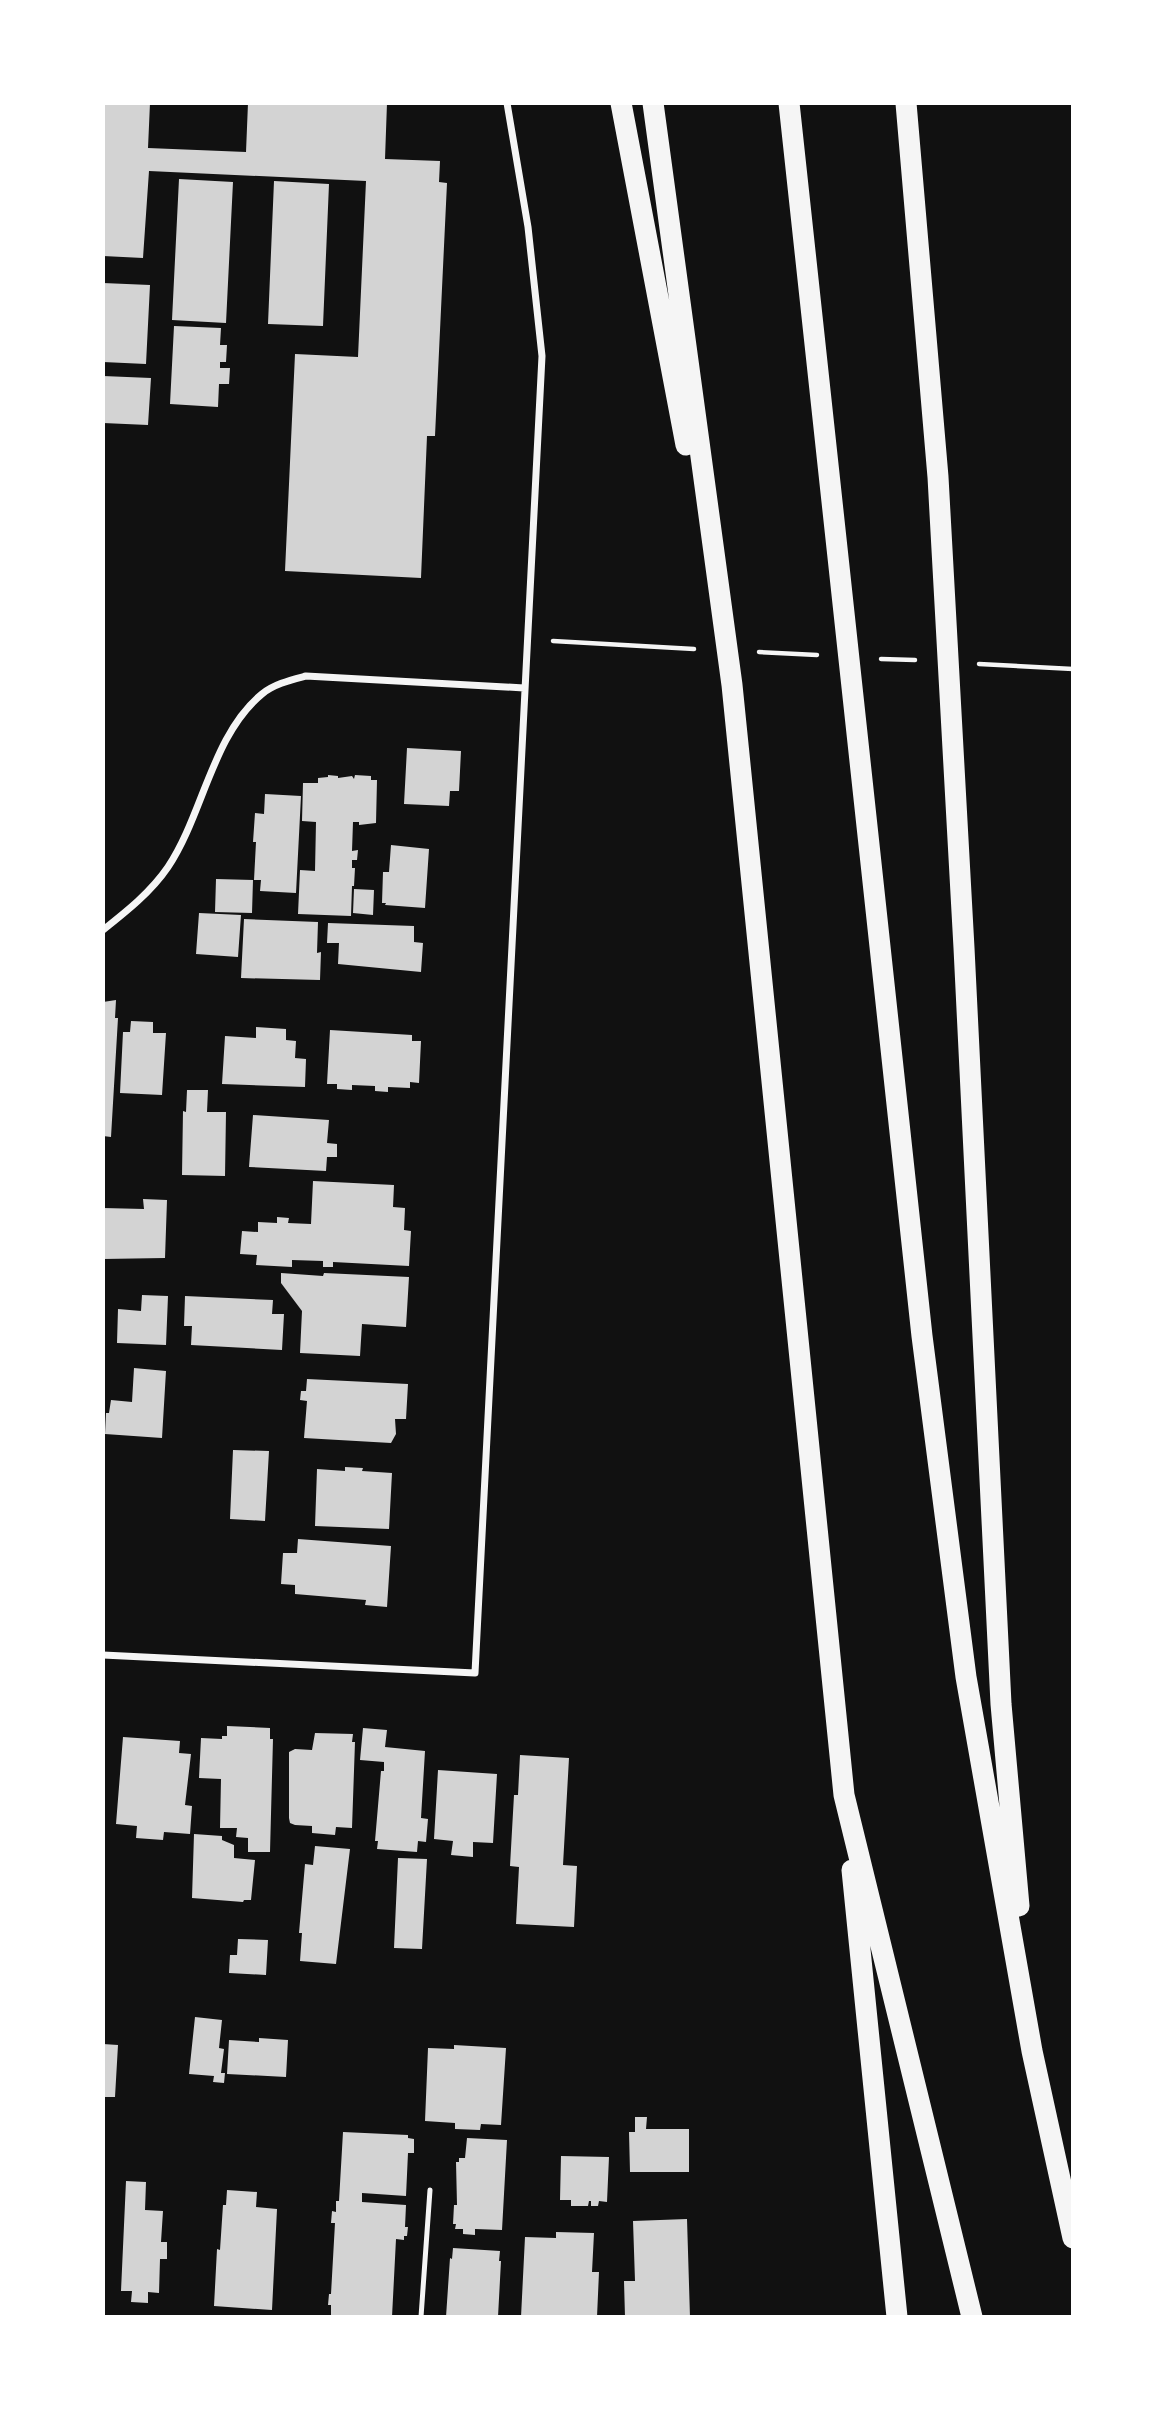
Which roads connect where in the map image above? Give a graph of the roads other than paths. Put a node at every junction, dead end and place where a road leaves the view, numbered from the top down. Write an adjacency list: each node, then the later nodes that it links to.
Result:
1 (507, 103): 7 (street)
2 (621, 103): 6 (highway)
3 (653, 103): 6 (highway)
4 (789, 103): 11 (highway)
5 (906, 103): 11 (highway)
6 (732, 685): 10 (highway)
7 (524, 688): 8 (street); 9 (street)
8 (103, 930)
9 (103, 1655)
10 (844, 1795): 14 (highway); 16 (highway)
11 (1032, 2051): 13 (highway)
12 (430, 2190): 15 (lane)
13 (1073, 2238)
14 (896, 2312)
15 (421, 2317)
16 (972, 2317)

